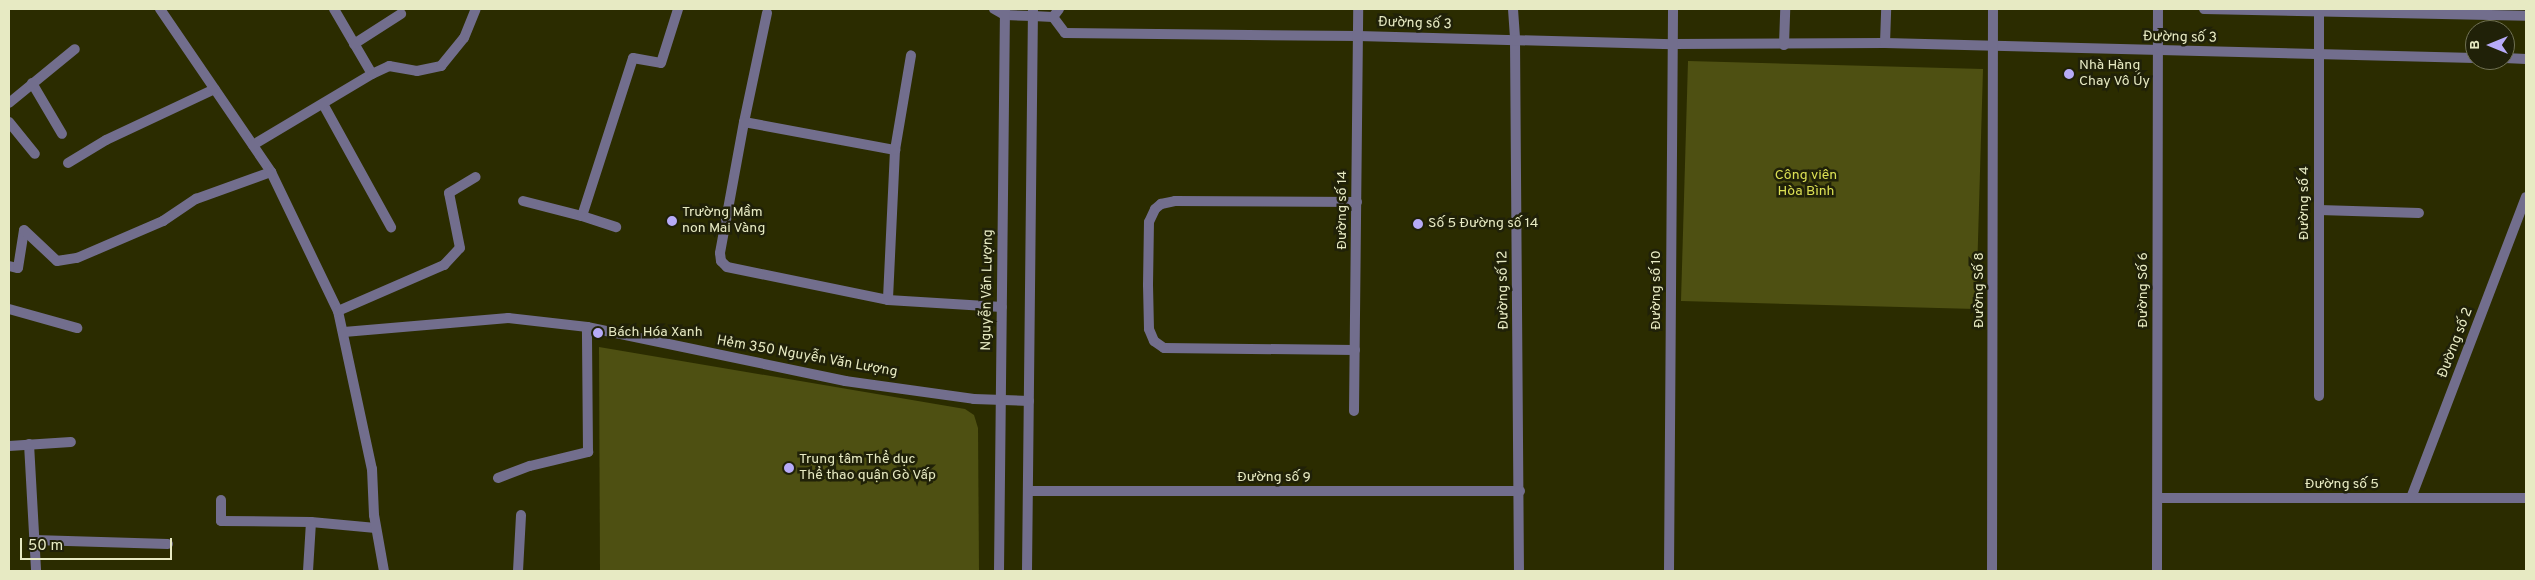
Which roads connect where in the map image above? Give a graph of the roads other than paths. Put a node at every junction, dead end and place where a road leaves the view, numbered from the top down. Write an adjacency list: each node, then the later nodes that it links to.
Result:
1 (160, 9): 35 (street)
2 (334, 9): 24 (street)
3 (476, 9): 33 (street)
4 (678, 9): 52 (street)
5 (994, 9): 15 (street)
6 (1358, 9): 21 (street, Đường số 14)
7 (1513, 9): 22 (street, Đường số 12)
8 (1673, 9): 25 (street, Đường số 10)
9 (1785, 9): 26 (street)
10 (1886, 9): 23 (street)
11 (1993, 9): 27 (street, Đường Số 8)
12 (2158, 9): 29 (street, Đường Số 6)
13 (2204, 9): 14 (street)
14 (2319, 9): 20 (street); 30 (street, Đường số 4)
15 (1005, 12): 16 (street, Đường số 3); 57 (street, Nguyễn Văn Lượng)
16 (1033, 12): 18 (street, Đường số 3); 66 (street)
17 (767, 13): 39 (street)
18 (1056, 13): 21 (street, Đường số 3)
19 (401, 14): 24 (street)
20 (2526, 16)
21 (1358, 36): 22 (street, Đường số 3); 49 (street, Đường số 14)
22 (1515, 41): 25 (street, Đường số 3); 73 (street, Đường số 12)
23 (1886, 43): 26 (street, Đường số 3); 27 (street, Đường số 3)
24 (354, 44): 33 (street)
25 (1673, 44): 26 (street, Đường số 3); 90 (street, Đường số 10)
26 (1784, 45)
27 (1994, 47): 29 (street, Đường số 3); 91 (street, Đường Số 8)
28 (75, 49): 34 (street)
29 (2157, 51): 30 (street, Đường số 3); 74 (street, Đường Số 6)
30 (2319, 54): 32 (street, Đường số 3); 50 (street, Đường số 4)
31 (911, 55): 42 (street)
32 (2465, 58)
33 (372, 74): 37 (street)
34 (32, 83): 36 (street); 40 (street)
35 (215, 89): 41 (street); 44 (street)
36 (9, 103)
37 (323, 104): 41 (street); 53 (street)
38 (9, 122): 43 (street)
39 (744, 122): 42 (street); 56 (street)
40 (62, 134)
41 (253, 146): 45 (street)
42 (894, 150): 56 (street)
43 (35, 154)
44 (68, 163)
45 (271, 172): 55 (street); 59 (street)
46 (476, 177): 59 (street)
47 (2526, 197): 75 (street, Đường số 2)
48 (523, 201): 52 (street)
49 (1356, 202): 63 (street, Đường số 14); 63 (street)
50 (2319, 210): 51 (street); 64 (street, Đường số 4)
51 (2420, 213)
52 (582, 216): 54 (street)
53 (391, 227)
54 (616, 227)
55 (9, 266)
56 (888, 300): 57 (street)
57 (1002, 306): 65 (street, Nguyễn Văn Lượng)
58 (9, 309): 61 (street)
59 (338, 311): 62 (street)
60 (587, 327): 62 (street, Hẻm 350 Nguyễn Văn Lượng); 65 (street, Hẻm 350 Nguyễn Văn Lượng); 71 (street)
61 (77, 328)
62 (344, 332): 80 (street)
63 (1355, 350): 67 (street, Đường số 14)
64 (2319, 396)
65 (1001, 401): 66 (street, Hẻm 350 Nguyễn Văn Lượng); 87 (street, Nguyễn Văn Lượng)
66 (1029, 401): 72 (street)
67 (1354, 412)
68 (71, 442): 69 (street)
69 (29, 444): 70 (street); 81 (street)
70 (9, 446)
71 (498, 478)
72 (1028, 491): 73 (street, Đường số 9); 88 (street)
73 (1520, 491): 89 (street, Đường số 12)
74 (2158, 498): 75 (street, Đường số 5); 92 (street, Đường Số 6)
75 (2411, 498): 76 (street, Đường số 5)
76 (2526, 498)
77 (221, 500): 79 (street)
78 (521, 515): 86 (street)
79 (311, 522): 80 (street); 84 (street)
80 (376, 528): 85 (street)
81 (34, 540): 82 (street); 83 (street)
82 (168, 544)
83 (36, 571)
84 (308, 571)
85 (384, 571)
86 (518, 571)
87 (999, 571)
88 (1027, 571)
89 (1519, 571)
90 (1669, 571)
91 (1992, 571)
92 (2157, 571)

